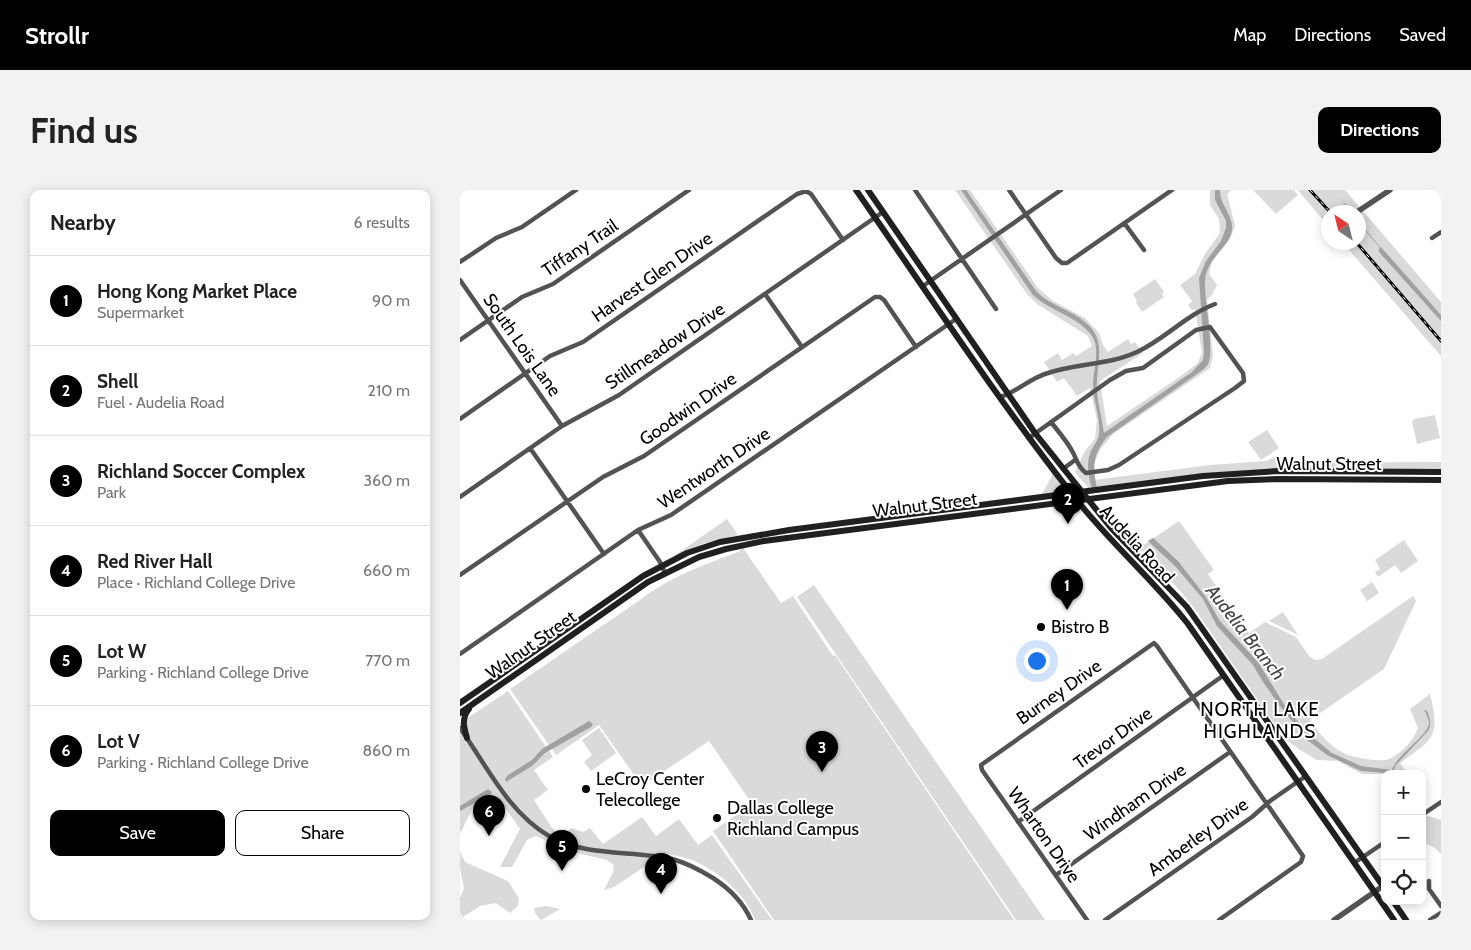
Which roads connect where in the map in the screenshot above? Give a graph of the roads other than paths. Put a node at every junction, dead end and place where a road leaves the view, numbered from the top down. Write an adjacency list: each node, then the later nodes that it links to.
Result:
1 (576, 190): 20 (street)
2 (689, 190): 28 (street, Tiffany Trail)
3 (856, 190): 13 (main road, Audelia Road)
4 (868, 190): 11 (main road, Audelia Road)
5 (915, 190): 19 (street)
6 (1009, 190): 12 (street)
7 (1061, 190): 12 (street)
8 (1172, 190): 14 (street)
9 (1388, 190): 10 (street)
10 (1366, 206)
11 (883, 212): 13 (street, Stillmeadow Drive); 22 (main road, Audelia Road)
12 (1026, 214): 14 (street); 19 (street)
13 (875, 218): 17 (street, Stillmeadow Drive); 23 (main road, Audelia Road)
14 (1125, 224): 18 (street)
15 (1441, 232): 16 (street)
16 (1432, 238)
17 (844, 240): 24 (street, Stillmeadow Drive); 33 (street, Harvest Glen Drive)
18 (1144, 250)
19 (962, 259): 22 (street); 26 (street)
20 (460, 262)
21 (460, 280): 28 (street, South Lois Lane)
22 (930, 281): 23 (street); 27 (main road, Audelia Road)
23 (923, 286): 29 (main road, Audelia Road)
24 (765, 294): 32 (street); 38 (street, Stillmeadow Drive)
25 (1215, 304): 34 (street)
26 (996, 309)
27 (956, 319): 29 (street, Wentworth Drive); 34 (main road, Audelia Road)
28 (489, 320): 30 (street, Tiffany Trail); 33 (street, South Lois Lane)
29 (949, 323): 31 (street, Wentworth Drive); 35 (main road, Audelia Road)
30 (460, 340)
31 (916, 346): 32 (street, Goodwin Drive); 58 (street, Wentworth Drive)
32 (802, 347): 53 (street, Goodwin Drive)
33 (526, 373): 36 (street, Harvest Glen Drive); 38 (street, South Lois Lane)
34 (1008, 395): 35 (street); 39 (main road, Audelia Road)
35 (1000, 397): 40 (main road, Audelia Road)
36 (460, 419)
37 (1052, 421): 39 (street); 42 (street); 42 (street)
38 (562, 426): 41 (street, Stillmeadow Drive)
39 (1035, 433): 40 (street); 43 (main road, Audelia Road)
40 (1029, 438): 49 (main road, Audelia Road)
41 (530, 448): 50 (street, Stillmeadow Drive); 53 (street)
42 (1075, 460): 43 (street)
43 (1063, 469): 48 (main road, Audelia Road)
44 (1429, 472): 45 (main road, Walnut Street); 46 (main road); 48 (main road, Walnut Street)
45 (1441, 472)
46 (1429, 480): 47 (main road, Walnut Street); 51 (main road, Walnut Street)
47 (1441, 480)
48 (1082, 492): 49 (main road, Walnut Street); 51 (main road, Audelia Road)
49 (1072, 494): 52 (main road, Audelia Road); 54 (main road, Walnut Street)
50 (460, 497)
51 (1087, 498): 52 (main road, Walnut Street); 65 (main road, Audelia Road)
52 (1077, 500): 55 (main road, Walnut Street); 66 (main road, Audelia Road)
53 (567, 501): 61 (street); 64 (street, Goodwin Drive)
54 (934, 511): 55 (main road); 56 (main road, Walnut Street)
55 (935, 519): 57 (main road, Walnut Street)
56 (859, 521): 57 (main road); 59 (main road, Walnut Street)
57 (860, 529): 60 (main road, Walnut Street)
58 (638, 530): 61 (street, Wentworth Drive); 62 (street)
59 (790, 530): 60 (main road); 62 (main road, Walnut Street)
60 (764, 541): 63 (main road, Walnut Street)
61 (604, 554): 67 (street, Wentworth Drive)
62 (662, 565): 63 (street); 71 (main road, Walnut Street)
63 (665, 573): 72 (main road, Walnut Street)
64 (460, 575)
65 (1164, 583): 66 (main road); 68 (main road, Audelia Road)
66 (1158, 589): 69 (main road, Audelia Road)
67 (460, 654)
68 (1232, 670): 69 (main road); 77 (main road, Audelia Road)
69 (1224, 676): 70 (street, Trevor Drive); 78 (main road, Audelia Road)
70 (1193, 697): 80 (street); 82 (street, Burney Drive); 88 (street, Trevor Drive)
71 (460, 703)
72 (472, 705): 73 (main road, Walnut Street); 76 (main road)
73 (460, 713)
74 (460, 728): 76 (street)
75 (460, 734): 76 (main road)
76 (467, 738): 100 (street)
77 (1283, 743): 78 (main road); 79 (main road, Audelia Road)
78 (1275, 749): 81 (main road, Audelia Road)
79 (1288, 749): 81 (main road); 83 (main road, Audelia Road)
80 (1230, 752): 86 (street); 92 (street, Windham Drive)
81 (1279, 755): 84 (main road, Audelia Road)
82 (981, 765): 88 (street, Wharton Drive)
83 (1306, 776): 84 (street, Amberley Drive); 90 (main road, Audelia Road)
84 (1298, 782): 86 (street, Amberley Drive); 91 (main road, Audelia Road)
85 (1441, 802): 87 (street)
86 (1267, 804): 102 (street, Amberley Drive); 103 (street)
87 (1426, 812)
88 (1018, 822): 92 (street, Wharton Drive)
89 (1381, 845): 90 (street)
90 (1363, 857): 91 (street); 94 (main road, Audelia Road)
91 (1354, 863): 96 (main road, Audelia Road)
92 (1056, 875): 101 (street, Wharton Drive)
93 (1429, 881): 98 (street)
94 (1381, 884)
95 (1381, 889): 96 (street)
96 (1375, 892): 104 (street); 105 (main road, Audelia Road)
97 (1396, 905): 106 (main road)
98 (1441, 906)
99 (1441, 913): 107 (street)
100 (751, 920)
101 (1087, 920)
102 (1106, 920)
103 (1219, 920)
104 (1334, 920)
105 (1394, 920)
106 (1406, 920)
107 (1430, 920)

